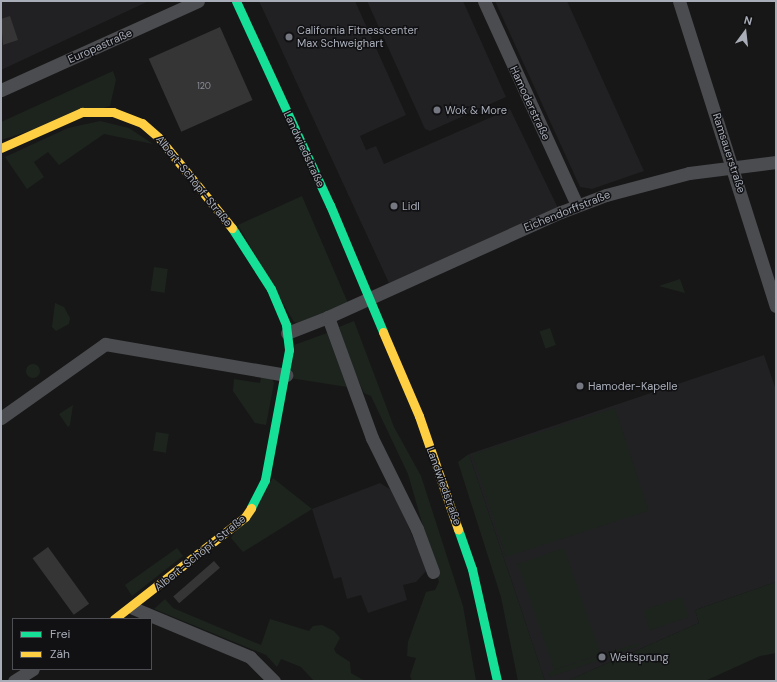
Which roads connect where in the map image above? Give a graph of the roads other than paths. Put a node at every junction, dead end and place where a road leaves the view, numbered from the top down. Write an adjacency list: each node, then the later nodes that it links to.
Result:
1 (198, 1): 5 (street, Europastraße)
2 (236, 1): 10 (street, Landwiedstraße)
3 (484, 1): 9 (street, Hamoderstraße)
4 (679, 1): 8 (street, Ramsauerstraße)
5 (1, 90)
6 (1, 148): 13 (street, Albert-Schöpf-Straße)
7 (776, 162): 8 (street, Eichendorffstraße)
8 (733, 166): 9 (street, Eichendorffstraße); 11 (street, Ramsauerstraße)
9 (577, 205): 10 (street, Eichendorffstraße)
10 (370, 298): 12 (street); 22 (street, Landwiedstraße)
11 (776, 306)
12 (328, 317): 13 (street); 16 (street)
13 (287, 333): 14 (street, Albert-Schöpf-Straße)
14 (286, 375): 15 (street); 17 (street, Albert-Schöpf-Straße)
15 (1, 418)
16 (433, 572)
17 (132, 608): 18 (street, Albert-Schöpf-Straße); 21 (street)
18 (116, 618)
19 (31, 670): 20 (street)
20 (14, 681)
21 (274, 681)
22 (497, 681)

